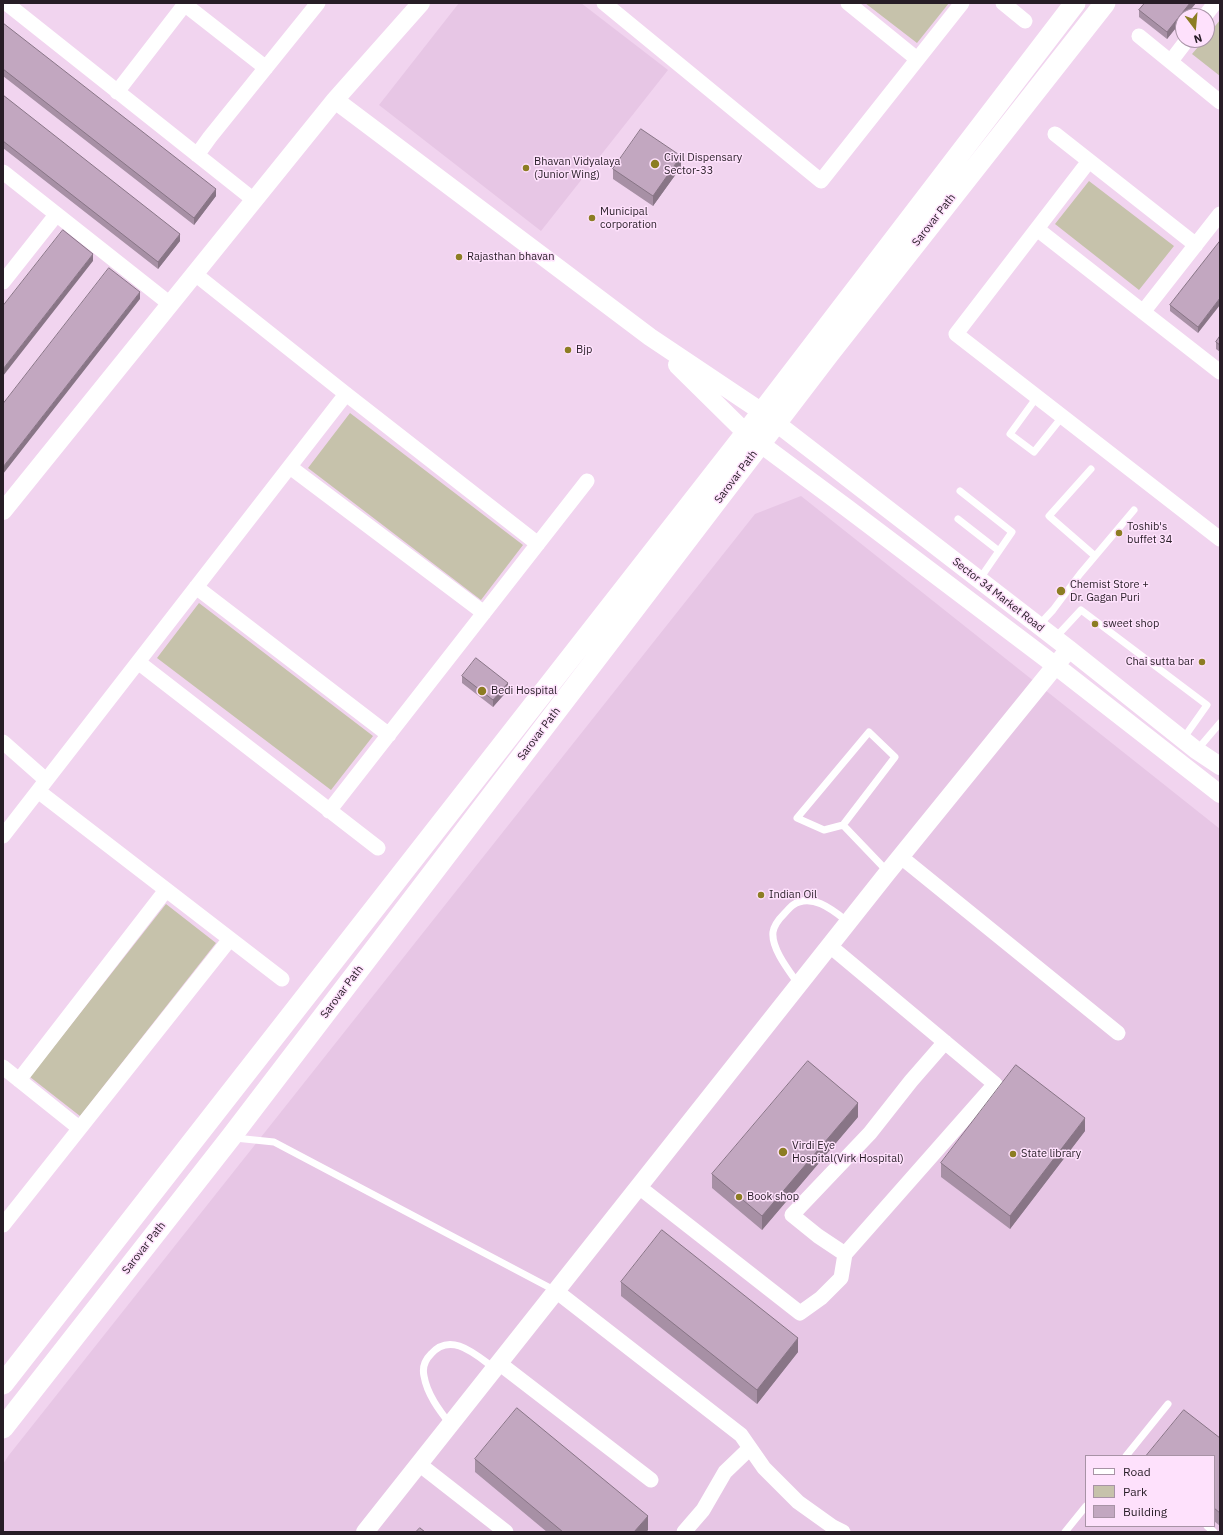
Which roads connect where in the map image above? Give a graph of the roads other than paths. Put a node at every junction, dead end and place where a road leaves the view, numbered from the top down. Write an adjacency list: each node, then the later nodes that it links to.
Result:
1 (6, 3): 17 (street)
2 (318, 3): 16 (street)
3 (421, 3): 18 (street)
4 (604, 3): 14 (street)
5 (848, 3): 14 (street)
6 (962, 3): 14 (street)
7 (1002, 3): 11 (street)
8 (1075, 3): 37 (main road, Sarovar Path)
9 (1105, 3): 37 (main road, Sarovar Path)
10 (184, 4): 16 (street); 17 (street)
11 (1025, 21)
12 (1139, 36): 15 (street)
13 (1181, 48): 15 (street)
14 (918, 59)
15 (1170, 61): 19 (street)
16 (266, 68): 21 (street)
17 (117, 92): 21 (street)
18 (335, 100): 24 (street); 33 (street)
19 (1220, 102)
20 (1055, 134): 22 (street)
21 (197, 155): 24 (street)
22 (1089, 161): 27 (street); 28 (street)
23 (3, 172): 26 (street)
24 (254, 200): 29 (street)
25 (1220, 214): 28 (street)
26 (56, 215): 30 (street); 31 (street)
27 (1037, 229): 32 (street); 36 (street)
28 (1196, 245): 32 (street)
29 (195, 274): 31 (street); 35 (street)
30 (3, 282)
31 (170, 304): 45 (street)
32 (1143, 312): 34 (street)
33 (650, 338): 37 (street, Sector 34 Market Road); 39 (street)
34 (1220, 372)
35 (346, 394): 40 (street); 48 (street)
36 (1036, 397): 38 (street); 38 (lane)
37 (770, 417): 39 (main road, Sarovar Path); 51 (street, Sector 34 Market Road)
38 (1062, 417): 47 (street)
39 (753, 439): 58 (street); 83 (main road, Sarovar Path); 89 (main road, Sarovar Path)
40 (290, 467): 52 (street); 53 (street)
41 (1091, 469): 50 (lane)
42 (587, 482): 48 (street)
43 (960, 491): 49 (lane)
44 (1134, 510): 50 (lane)
45 (3, 511)
46 (958, 519): 49 (lane)
47 (1220, 539)
48 (538, 544): 53 (street)
49 (999, 551): 51 (lane)
50 (1095, 556): 54 (lane)
51 (979, 580): 54 (street, Sector 34 Market Road)
52 (196, 587): 57 (street); 60 (street)
53 (484, 614): 60 (street)
54 (1038, 626): 55 (street, Sector 34 Market Road)
55 (1055, 638): 56 (street, Sector 34 Market Road); 62 (lane)
56 (1069, 649): 58 (street); 62 (street, Sector 34 Market Road)
57 (138, 662): 64 (street); 66 (street)
58 (1056, 666): 65 (street); 70 (street)
59 (1220, 723): 62 (lane)
60 (389, 735): 66 (street)
61 (3, 742): 64 (street)
62 (1190, 745): 63 (street, Sector 34 Market Road)
63 (1220, 766)
64 (42, 786): 68 (street); 72 (street)
65 (1220, 794)
66 (330, 811): 69 (street)
67 (843, 825): 67 (lane); 71 (lane)
68 (3, 836)
69 (378, 848)
70 (901, 857): 71 (street); 78 (street)
71 (888, 872): 73 (street)
72 (166, 890): 74 (street); 81 (street)
73 (849, 922): 75 (street); 77 (lane)
74 (230, 939): 76 (street); 82 (street)
75 (830, 946): 77 (street); 79 (street)
76 (282, 979)
77 (799, 985): 84 (street)
78 (1118, 1033)
79 (945, 1042): 86 (street); 86 (street)
80 (3, 1067): 81 (street)
81 (19, 1080): 82 (street)
82 (80, 1128): 85 (street)
83 (231, 1137): 87 (lane); 92 (main road, Sarovar Path)
84 (639, 1187): 86 (street); 87 (street)
85 (3, 1225)
86 (846, 1254)
87 (556, 1291): 88 (street); 93 (street)
88 (497, 1366): 91 (street); 91 (lane); 96 (street)
89 (3, 1384)
90 (1168, 1404): 94 (lane)
91 (450, 1424): 95 (street)
92 (3, 1428)
93 (750, 1448): 100 (street); 101 (street)
94 (1127, 1455)
95 (419, 1464): 98 (street); 99 (street)
96 (651, 1480)
97 (1085, 1507): 102 (lane)
98 (365, 1532)
99 (506, 1532)
100 (684, 1532)
101 (843, 1532)
102 (1065, 1532)

